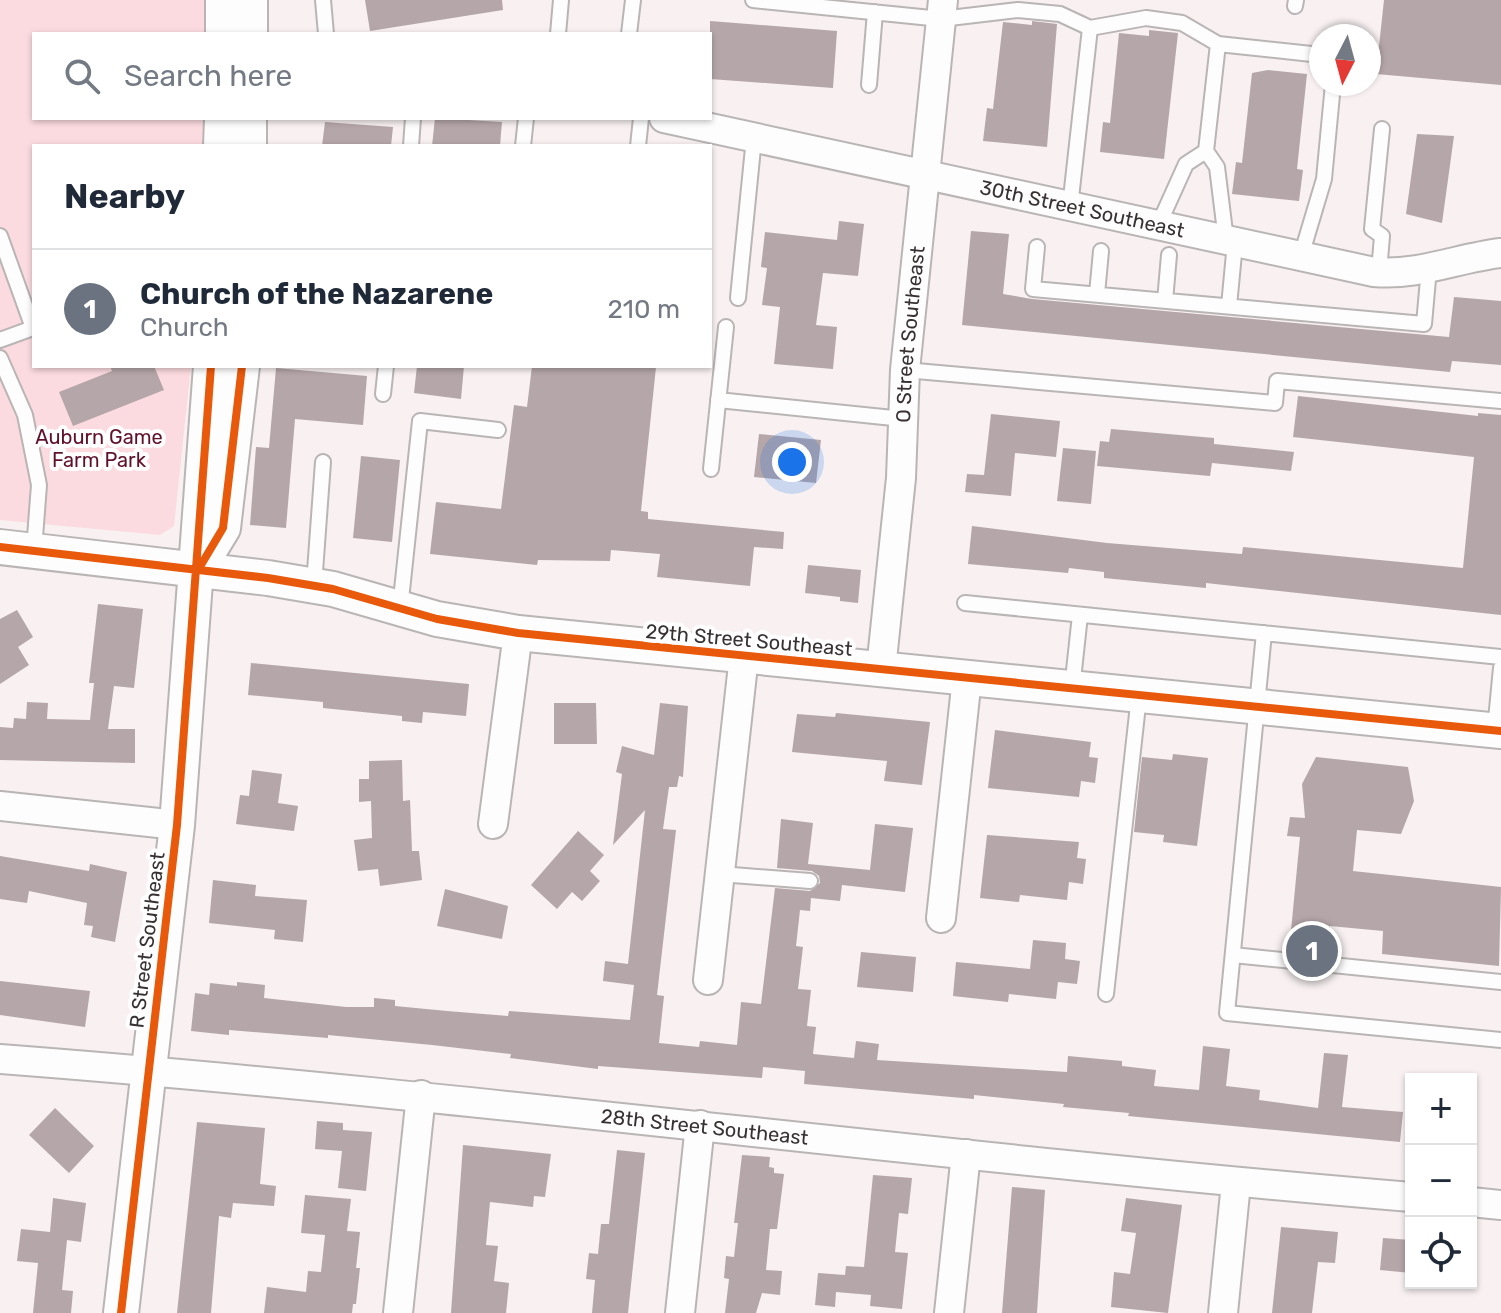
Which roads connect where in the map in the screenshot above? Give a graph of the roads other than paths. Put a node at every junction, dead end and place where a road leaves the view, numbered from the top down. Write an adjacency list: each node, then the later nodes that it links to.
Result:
1 (223, 0): 10 (street)
2 (250, 0): 11 (street)
3 (323, 0): 12 (lane)
4 (561, 0): 13 (lane)
5 (633, 0): 14 (lane)
6 (753, 0): 8 (lane)
7 (942, 10): 8 (lane); 9 (lane); 33 (street, O Street Southeast)
8 (875, 12): 17 (lane)
9 (1090, 28): 15 (lane); 34 (lane)
10 (223, 32)
11 (250, 32)
12 (326, 32)
13 (558, 32)
14 (629, 32)
15 (1218, 44): 16 (lane); 32 (lane)
16 (1309, 54)
17 (869, 85)
18 (1332, 96): 42 (lane)
19 (222, 120): 27 (street)
20 (249, 120): 28 (street)
21 (413, 120): 29 (lane)
22 (526, 120): 30 (lane)
23 (641, 120): 31 (lane)
24 (673, 120): 26 (street, 30th Street Southeast)
25 (1382, 129): 44 (lane)
26 (754, 138): 33 (street, 30th Street Southeast); 46 (lane)
27 (221, 144)
28 (249, 144)
29 (411, 144)
30 (523, 144)
31 (638, 144)
32 (1206, 151): 35 (lane); 37 (lane)
33 (924, 177): 34 (street, 30th Street Southeast); 57 (street, O Street Southeast)
34 (1070, 207): 35 (street, 30th Street Southeast)
35 (1158, 226): 37 (street, 30th Street Southeast)
36 (0, 236): 49 (lane)
37 (1230, 242): 42 (street, 30th Street Southeast); 48 (lane)
38 (1037, 247): 45 (lane)
39 (1101, 251): 45 (lane)
40 (1501, 253): 43 (street, 30th Street Southeast)
41 (1169, 255): 47 (lane)
42 (1301, 256): 44 (street, 30th Street Southeast)
43 (1429, 268): 44 (street, 30th Street Southeast); 48 (lane)
44 (1379, 272)
45 (1097, 294): 47 (lane)
46 (738, 298)
47 (1165, 301): 48 (lane)
48 (1229, 306)
49 (32, 325)
50 (726, 327): 59 (lane)
51 (32, 328): 52 (lane)
52 (0, 340)
53 (0, 358): 66 (lane)
54 (211, 368): 67 (street, R Street Southeast)
55 (242, 368): 67 (street, R Street Southeast)
56 (386, 368): 58 (lane)
57 (905, 370): 60 (lane); 61 (street, O Street Southeast)
58 (383, 394)
59 (718, 400): 61 (lane); 64 (lane)
60 (1501, 401)
61 (903, 419): 77 (street, O Street Southeast)
62 (498, 430): 70 (lane)
63 (323, 462): 68 (lane)
64 (711, 469)
65 (0, 547): 66 (street, 29th Street Southeast)
66 (34, 551): 67 (street, 29th Street Southeast)
67 (198, 570): 68 (street, 29th Street Southeast); 85 (street, R Street Southeast)
68 (314, 585): 70 (street, 29th Street Southeast)
69 (965, 603): 71 (lane)
70 (400, 609): 72 (street, 29th Street Southeast)
71 (1080, 615): 73 (lane); 79 (lane)
72 (518, 633): 74 (street, 29th Street Southeast); 84 (street)
73 (1264, 633): 75 (lane); 81 (lane)
74 (744, 656): 77 (street, 29th Street Southeast); 86 (street)
75 (1501, 657)
76 (1501, 668): 82 (lane)
77 (881, 669): 78 (street, 29th Street Southeast)
78 (967, 678): 79 (street, 29th Street Southeast); 88 (street)
79 (1072, 689): 80 (street, 29th Street Southeast)
80 (1139, 696): 81 (street, 29th Street Southeast); 92 (lane)
81 (1257, 708): 82 (street, 29th Street Southeast); 89 (lane)
82 (1498, 730)
83 (0, 806): 85 (street)
84 (493, 824)
85 (177, 825): 95 (street, R Street Southeast)
86 (720, 874): 87 (lane); 90 (street)
87 (810, 881)
88 (941, 918)
89 (1233, 955): 91 (lane); 93 (lane)
90 (708, 980)
91 (1501, 982)
92 (1106, 994)
93 (1501, 1040)
94 (0, 1059): 95 (street, 28th Street Southeast)
95 (148, 1070): 96 (street, 28th Street Southeast); 103 (street, R Street Southeast)
96 (421, 1095): 97 (street, 28th Street Southeast); 104 (street)
97 (700, 1125): 98 (street, 28th Street Southeast); 105 (street)
98 (966, 1154): 99 (street, 28th Street Southeast); 106 (street)
99 (1236, 1183): 100 (street, 28th Street Southeast); 107 (street)
100 (1405, 1197)
101 (1477, 1203): 102 (street)
102 (1501, 1205)
103 (121, 1313)
104 (398, 1313)
105 (680, 1313)
106 (949, 1313)
107 (1223, 1313)

